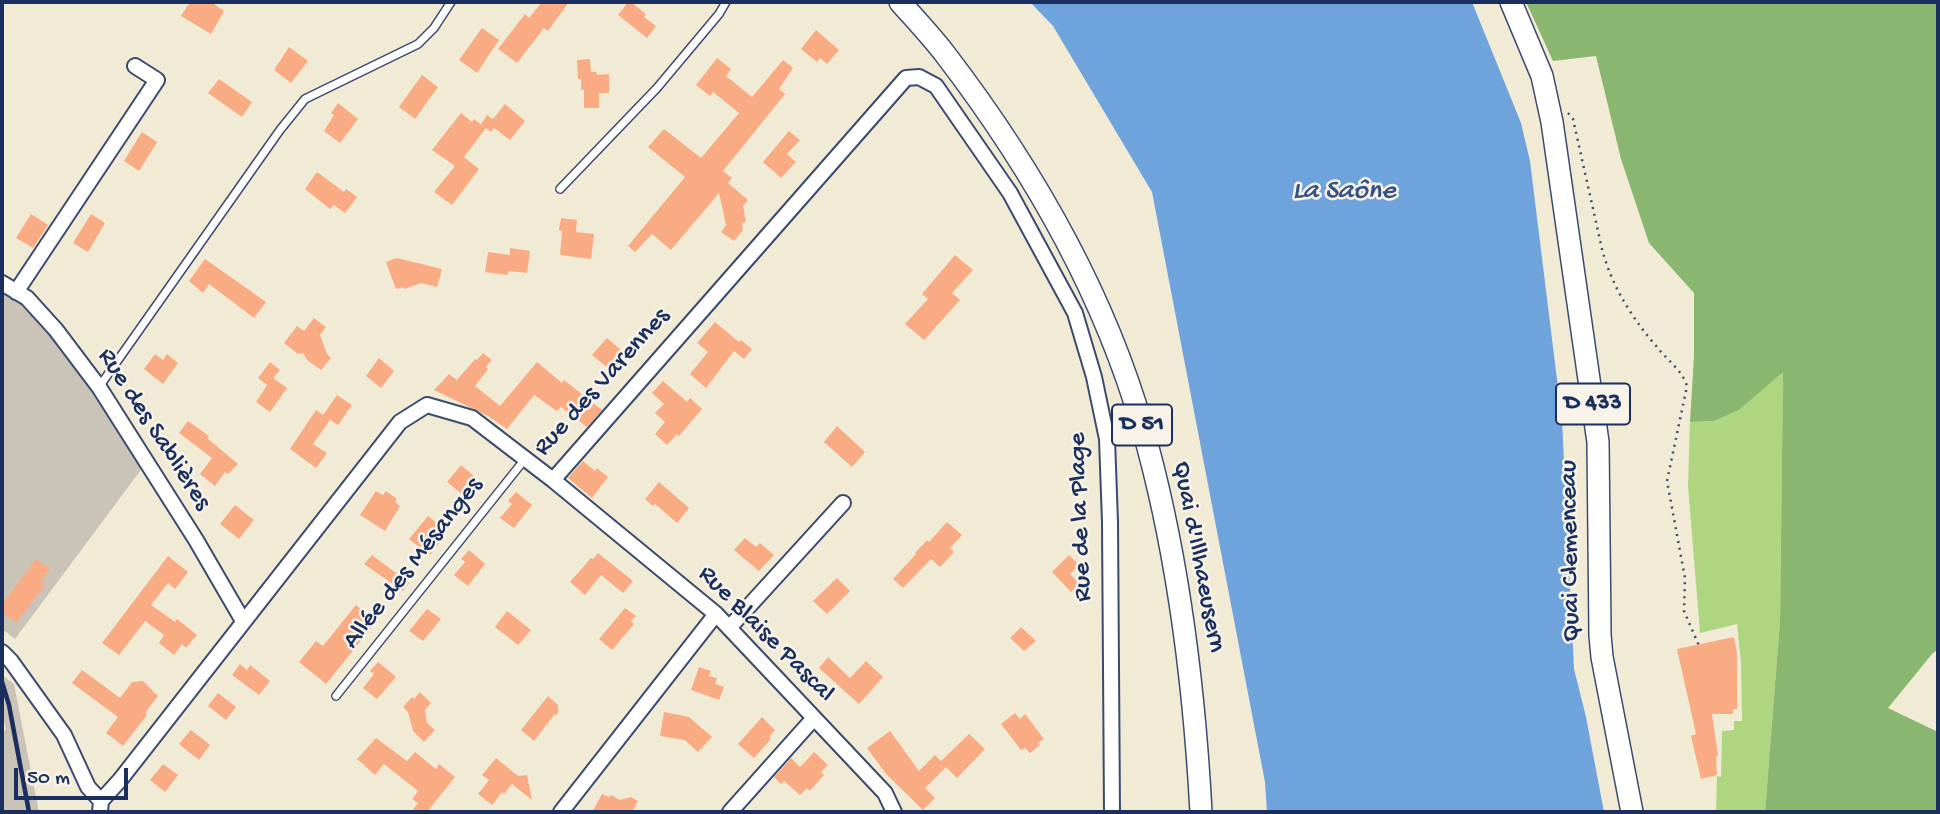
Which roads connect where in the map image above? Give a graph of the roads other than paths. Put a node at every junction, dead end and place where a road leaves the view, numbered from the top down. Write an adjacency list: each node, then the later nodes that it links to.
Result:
1 (451, 2): 10 (lane)
2 (726, 2): 7 (lane)
3 (900, 2): 25 (main road, Quai d'Illhaeusern / D 51)
4 (1511, 2): 26 (main road, Quai Clemenceau / D 433)
5 (135, 66): 9 (street)
6 (906, 78): 12 (street, Rue des Varennes); 24 (street, Rue de la Plage)
7 (560, 189)
8 (2, 283): 9 (street, Rue des Sablières)
9 (16, 292): 10 (street, Rue des Sablières)
10 (99, 387): 15 (street, Rue des Sablières)
11 (525, 458): 12 (street, Rue des Varennes); 15 (street, Rue des Varennes); 18 (lane, Allée des Mésanges)
12 (553, 480): 14 (street, Rue Blaise Pascal)
13 (843, 503): 16 (street)
14 (716, 614): 16 (street, Rue Blaise Pascal); 21 (street)
15 (243, 621): 20 (street, Rue des Varennes)
16 (729, 628): 19 (street, Rue Blaise Pascal)
17 (2, 652): 20 (street)
18 (336, 696)
19 (814, 718): 22 (street); 23 (street, Rue Blaise Pascal)
20 (101, 807)
21 (561, 812)
22 (730, 812)
23 (894, 812)
24 (1112, 812)
25 (1201, 812)
26 (1632, 812)

